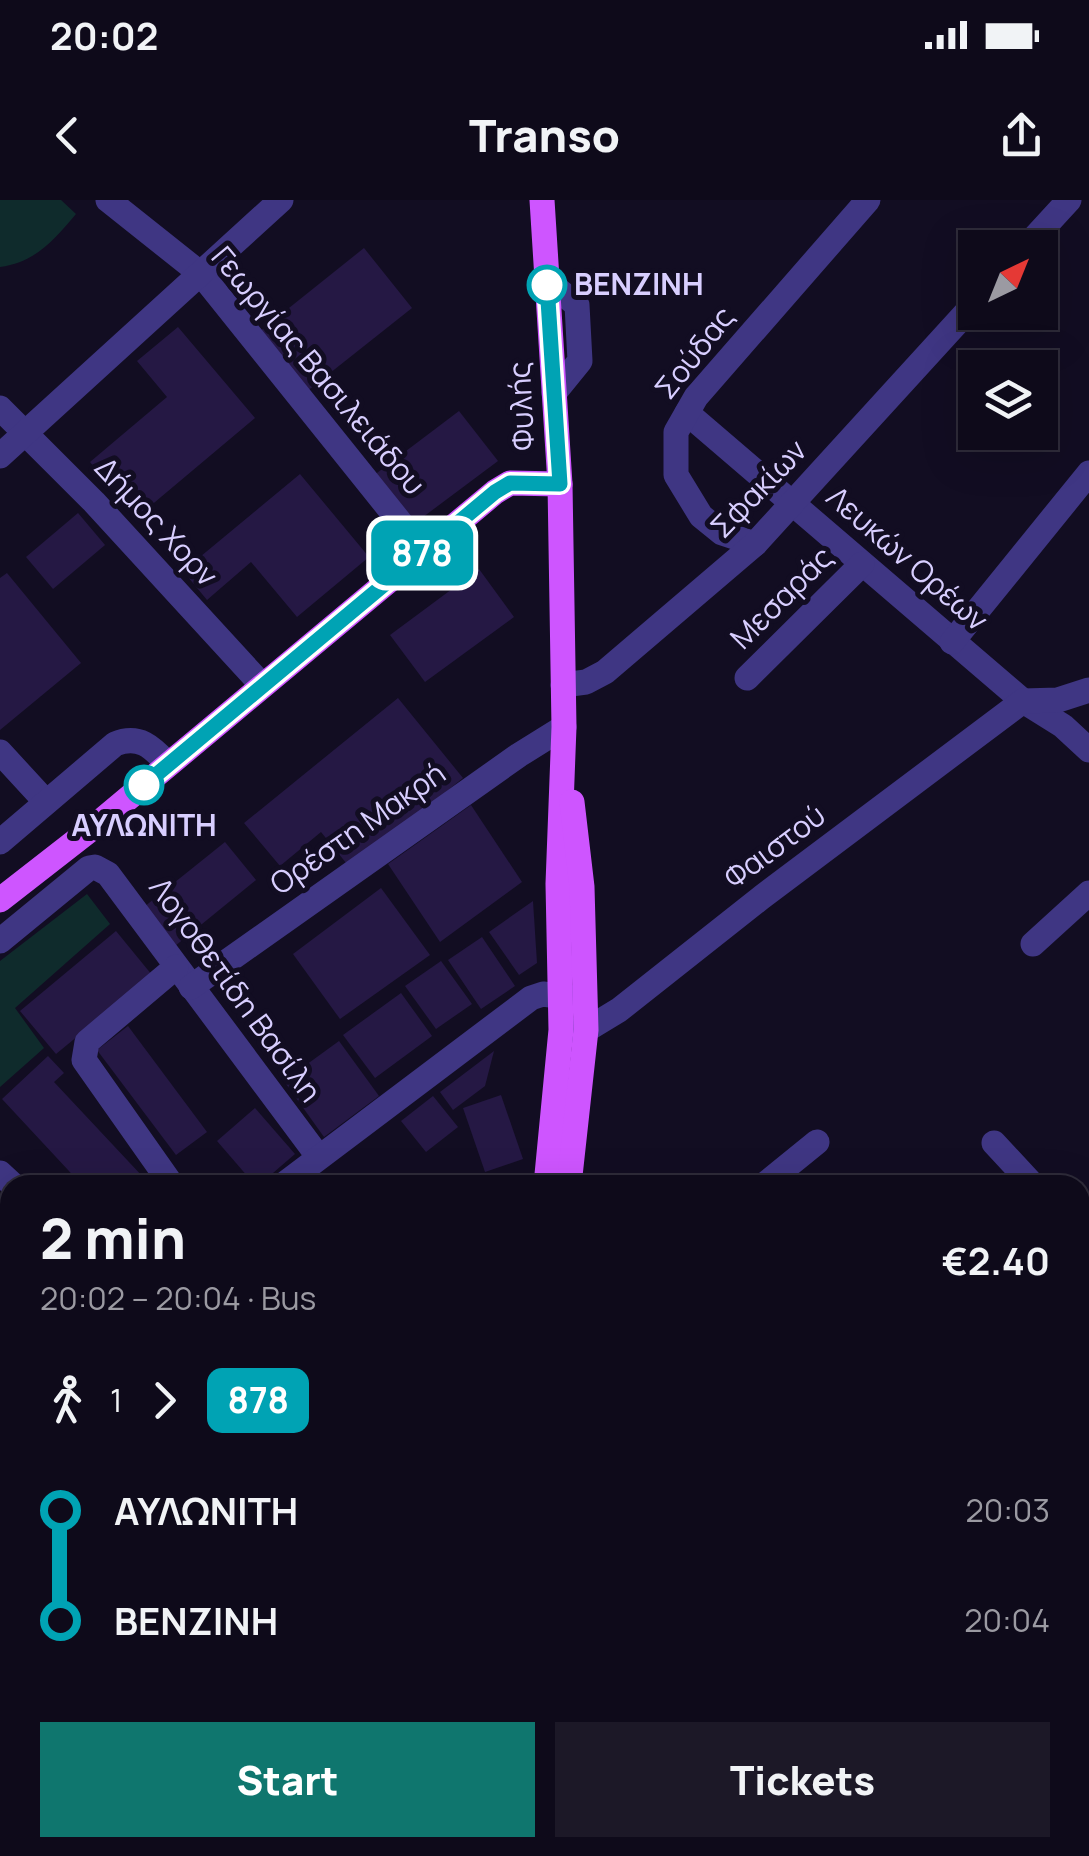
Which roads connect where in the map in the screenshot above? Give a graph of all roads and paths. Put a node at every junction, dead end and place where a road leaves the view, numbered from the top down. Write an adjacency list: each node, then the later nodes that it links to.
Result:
1 (108, 200): 7 (street, Γεωργίας Βασιλειάδου)
2 (281, 200): 7 (street)
3 (542, 200): 14 (main road, Φυλής)
4 (868, 200): 10 (street, Σούδας)
5 (1068, 200): 6 (street)
6 (1042, 230)
7 (201, 274): 11 (street); 17 (street, Γεωργίας Βασιλειάδου)
8 (958, 322): 15 (street, Σφακίων)
9 (0, 408): 11 (street, Δήμος Χορν)
10 (687, 413): 15 (street, Λευκών Ορέων); 16 (street, Σούδας)
11 (26, 432): 12 (street); 21 (street, Δήμος Χορν)
12 (0, 456)
13 (1089, 473): 19 (street)
14 (560, 484): 17 (main road); 22 (main road, Φυλής)
15 (794, 503): 16 (street, Σφακίων); 18 (street, Λευκών Ορέων)
16 (755, 544): 22 (street, Σφακίων)
17 (424, 552): 21 (main road)
18 (862, 564): 19 (street, Λευκών Ορέων); 20 (street, Μεσαράς)
19 (952, 642): 24 (street, Λευκών Ορέων)
20 (747, 678)
21 (261, 684): 28 (main road)
22 (562, 685): 25 (main road, Φυλής)
23 (1089, 690): 24 (street)
24 (1023, 701): 26 (street, Λευκών Ορέων); 37 (street, Φαιστού)
25 (564, 727): 35 (street, Ορέστη Μακρή); 36 (main road, Φυλής)
26 (1089, 750)
27 (0, 752): 29 (street)
28 (168, 764): 29 (street); 31 (main road)
29 (46, 802): 30 (street)
30 (0, 842)
31 (10, 892)
32 (1089, 892): 34 (street)
33 (0, 942): 35 (street, Λογοθετίδη Βασίλη)
34 (1033, 944)
35 (184, 977): 40 (street, Λογοθετίδη Βασίλη); 41 (street, Ορέστη Μακρή)
36 (573, 998): 37 (main road, Φυλής); 40 (street)
37 (574, 1030): 43 (main road, Φυλής); 44 (main road, Φυλής)
38 (817, 1142): 45 (street)
39 (994, 1143): 46 (street)
40 (318, 1156): 42 (street)
41 (165, 1175)
42 (295, 1175)
43 (548, 1175)
44 (569, 1175)
45 (776, 1175)
46 (1023, 1175)

